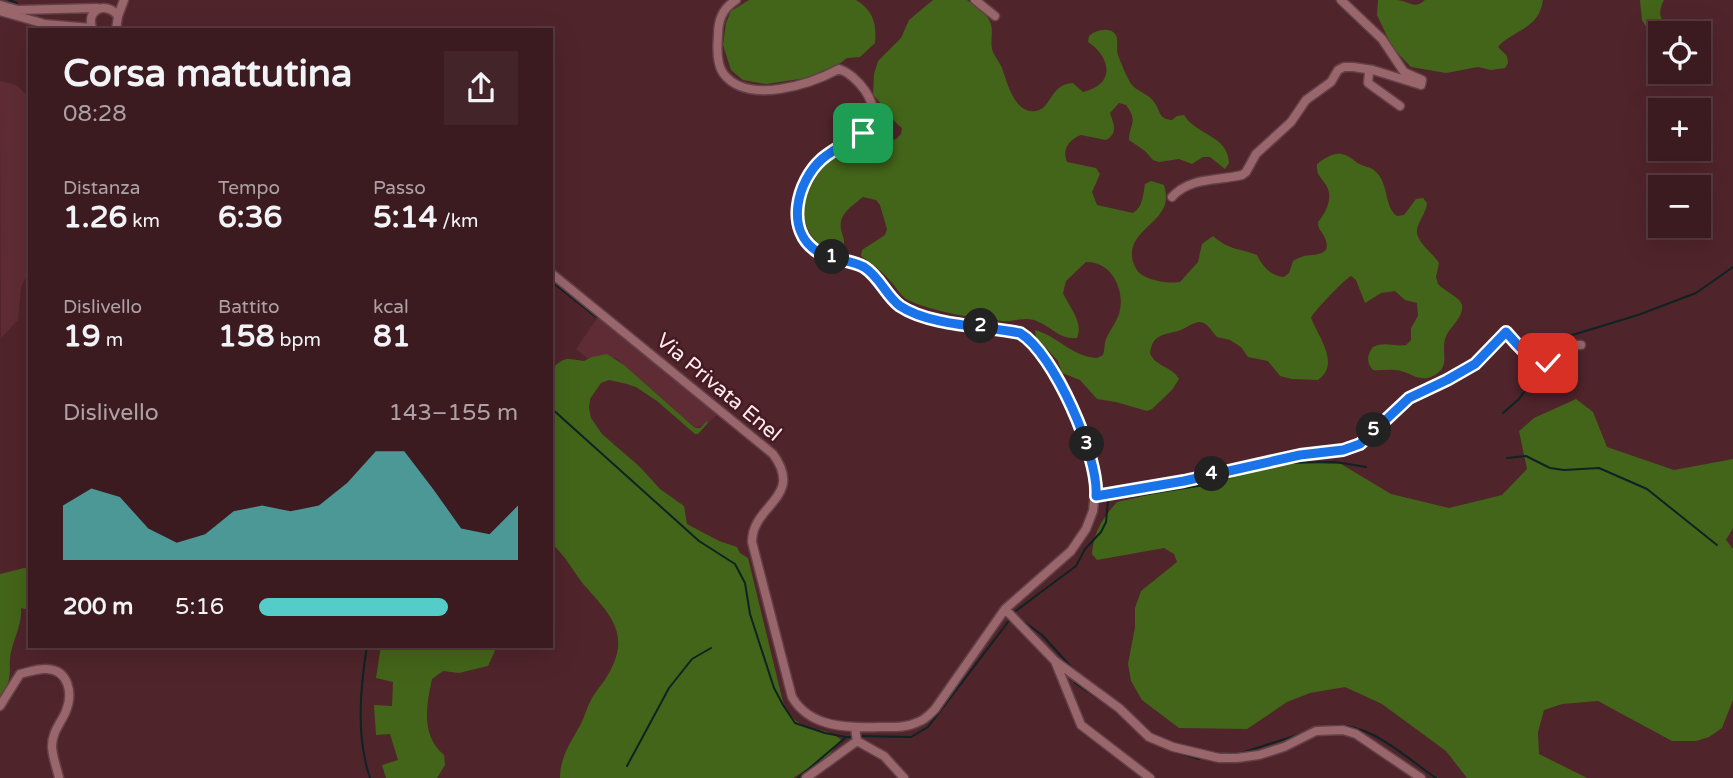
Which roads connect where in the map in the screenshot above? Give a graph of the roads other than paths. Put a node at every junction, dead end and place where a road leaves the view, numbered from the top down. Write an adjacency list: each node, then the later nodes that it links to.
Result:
1 (124, 0): 9 (street)
2 (736, 0): 17 (street, Via Privata Enel)
3 (975, 0): 8 (street)
4 (1341, 0): 12 (street)
5 (109, 3): 7 (street); 9 (street)
6 (0, 8): 7 (street); 10 (street)
7 (97, 8): 11 (street)
8 (995, 16)
9 (119, 24)
10 (83, 28)
11 (92, 28)
12 (1373, 70): 13 (street); 14 (street)
13 (1399, 106)
14 (1172, 197)
15 (553, 275): 21 (street, Via Privata Enel)
16 (1581, 345): 17 (street)
17 (1096, 496): 18 (street, Via Privata Enel)
18 (1010, 613): 19 (street); 21 (street, Via Privata Enel)
19 (1055, 661): 25 (street); 26 (street)
20 (0, 706): 22 (street)
21 (856, 735): 23 (street); 24 (street)
22 (59, 778)
23 (806, 778)
24 (904, 778)
25 (1150, 778)
26 (1420, 778)

